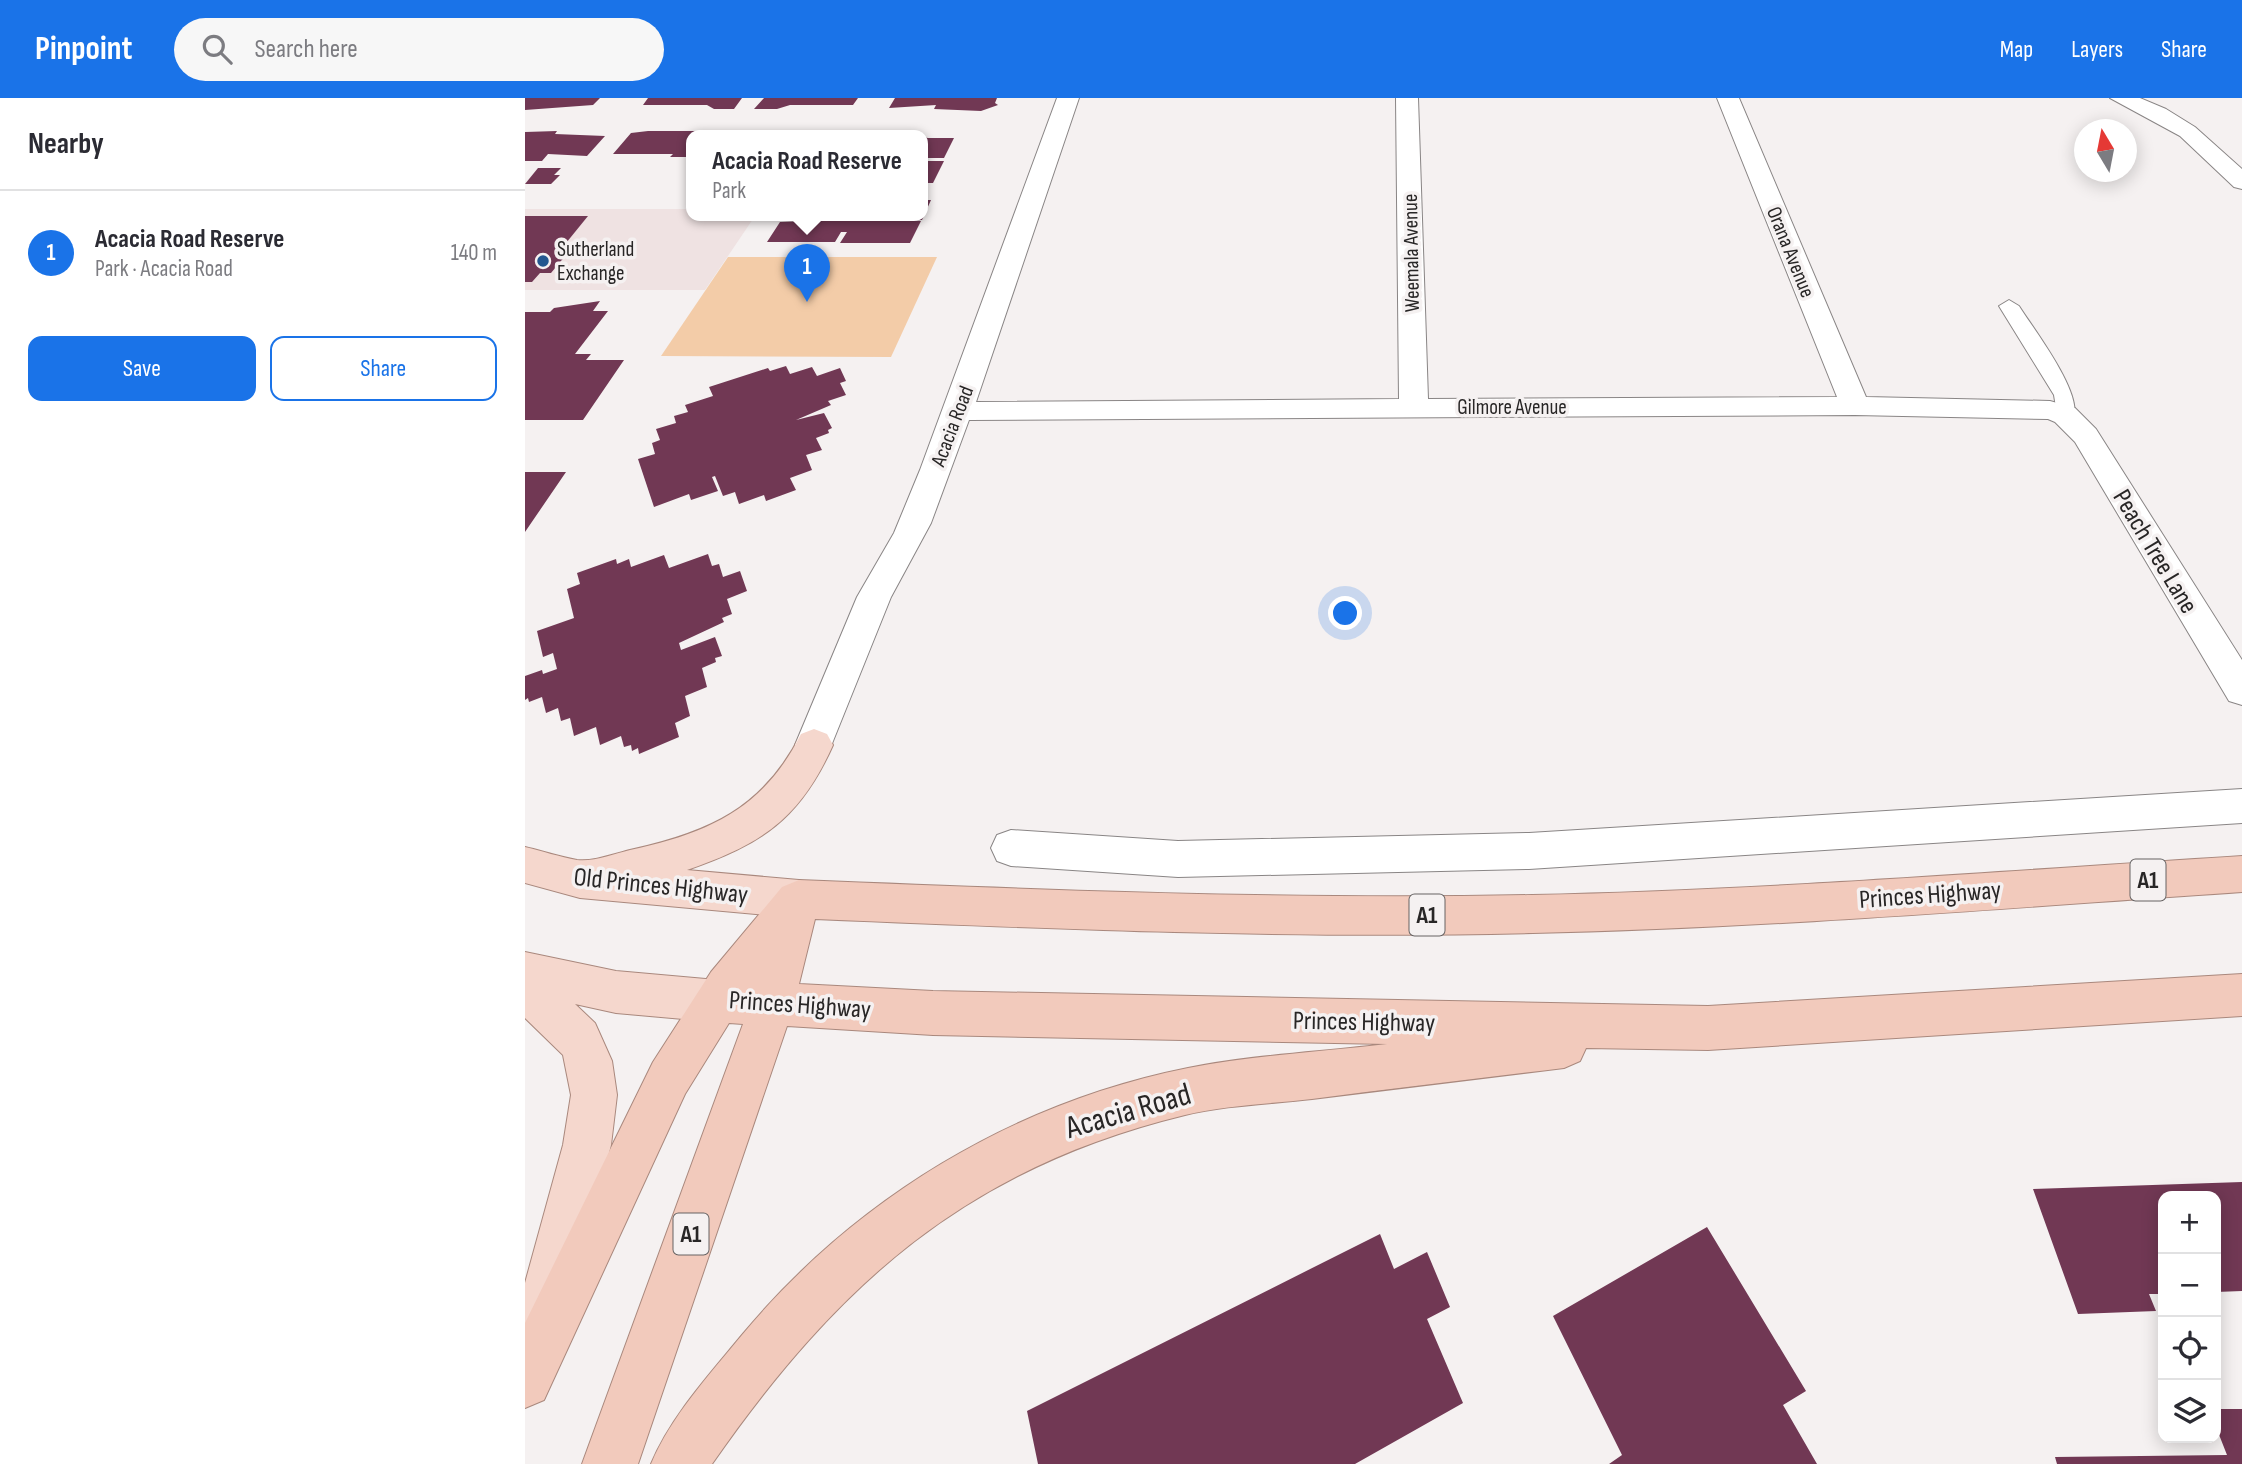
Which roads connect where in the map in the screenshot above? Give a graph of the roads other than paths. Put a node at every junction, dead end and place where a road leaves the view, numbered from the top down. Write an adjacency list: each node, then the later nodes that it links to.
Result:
1 (1068, 98): 9 (street, Acacia Road)
2 (1408, 98): 8 (street, Weemala Avenue)
3 (1728, 98): 7 (street, Orana Avenue)
4 (2121, 98): 5 (street)
5 (2242, 182)
6 (2009, 306): 10 (lane)
7 (1855, 407): 8 (street, Gilmore Avenue); 10 (street, Gilmore Avenue)
8 (1414, 408): 9 (street, Gilmore Avenue)
9 (959, 411): 12 (street, Acacia Road)
10 (2065, 415): 11 (street, Peach Tree Lane)
11 (2242, 691)
12 (814, 745): 17 (main road)
13 (2242, 806): 14 (street)
14 (1011, 848)
15 (525, 865): 17 (main road, Old Princes Highway)
16 (2242, 874): 18 (highway, Princes Highway / A1)
17 (580, 879): 18 (main road, Old Princes Highway)
18 (799, 898): 22 (highway, Princes Highway); 23 (highway)
19 (525, 973): 22 (main road)
20 (525, 988): 25 (main road)
21 (2242, 995): 24 (highway, Princes Highway)
22 (717, 1001): 23 (highway, Princes Highway); 25 (highway)
23 (772, 1005): 24 (highway, Princes Highway); 26 (highway, A1)
24 (1708, 1028): 27 (highway, Acacia Road)
25 (525, 1380)
26 (610, 1464)
27 (679, 1464)

